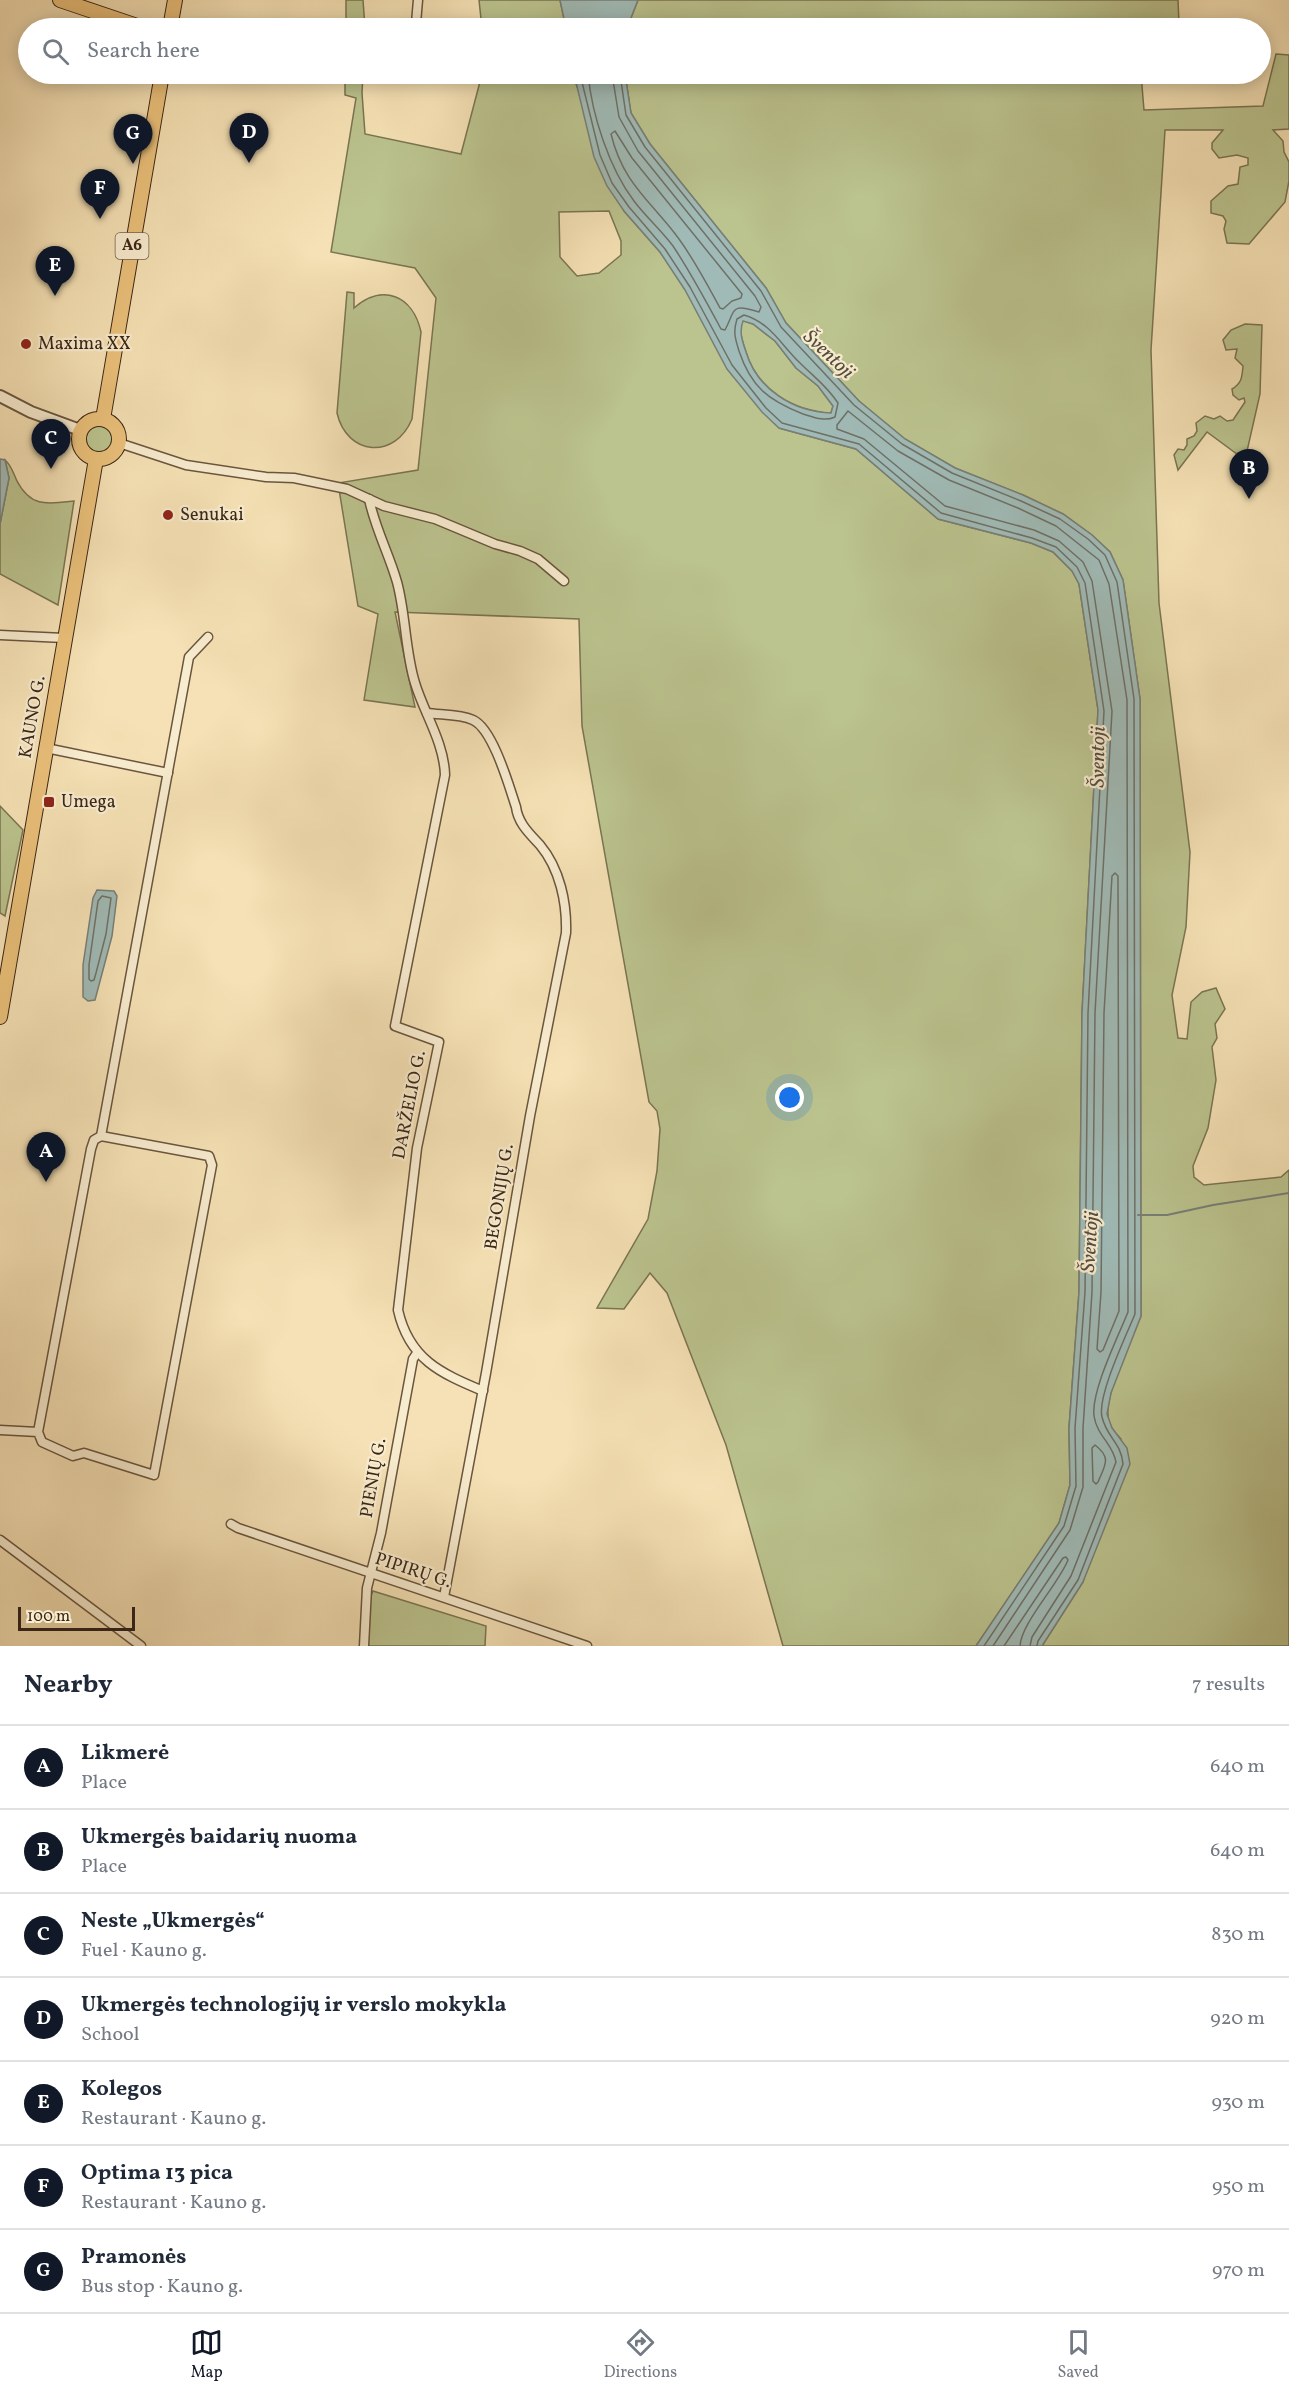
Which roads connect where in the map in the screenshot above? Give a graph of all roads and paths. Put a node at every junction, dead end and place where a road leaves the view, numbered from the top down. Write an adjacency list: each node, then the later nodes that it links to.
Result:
1 (60, 0): 4 (main road)
2 (175, 0): 5 (main road)
3 (418, 0): 6 (street)
4 (113, 18)
5 (172, 18)
6 (416, 18)
7 (160, 84): 9 (main road, A6)
8 (0, 396): 10 (street)
9 (103, 419): 10 (main road); 11 (main road)
10 (80, 430): 12 (main road)
11 (119, 443): 12 (main road); 13 (street)
12 (96, 459): 17 (main road, KAUNO G.)
13 (369, 499): 14 (street); 18 (street)
14 (564, 581)
15 (0, 635): 17 (street)
16 (208, 637): 20 (street)
17 (64, 638): 19 (main road, KAUNO G.)
18 (427, 713): 23 (street, DARŽELIO G.); 24 (street, BEGONIJŲ G.)
19 (46, 748): 20 (street); 21 (main road, KAUNO G.)
20 (168, 773): 22 (street)
21 (0, 1017)
22 (101, 1136): 26 (street); 26 (street)
23 (417, 1353): 24 (street, DARŽELIO G.); 29 (street, PIENIŲ G.)
24 (483, 1391): 30 (street, BEGONIJŲ G.)
25 (0, 1430): 26 (street)
26 (38, 1432)
27 (231, 1524): 29 (street, PIPIRŲ G.)
28 (0, 1540): 31 (street)
29 (370, 1574): 30 (street, PIPIRŲ G.); 32 (street, PIENIŲ G.)
30 (444, 1598): 33 (street, PIPIRŲ G.)
31 (141, 1646)
32 (364, 1646)
33 (587, 1646)

